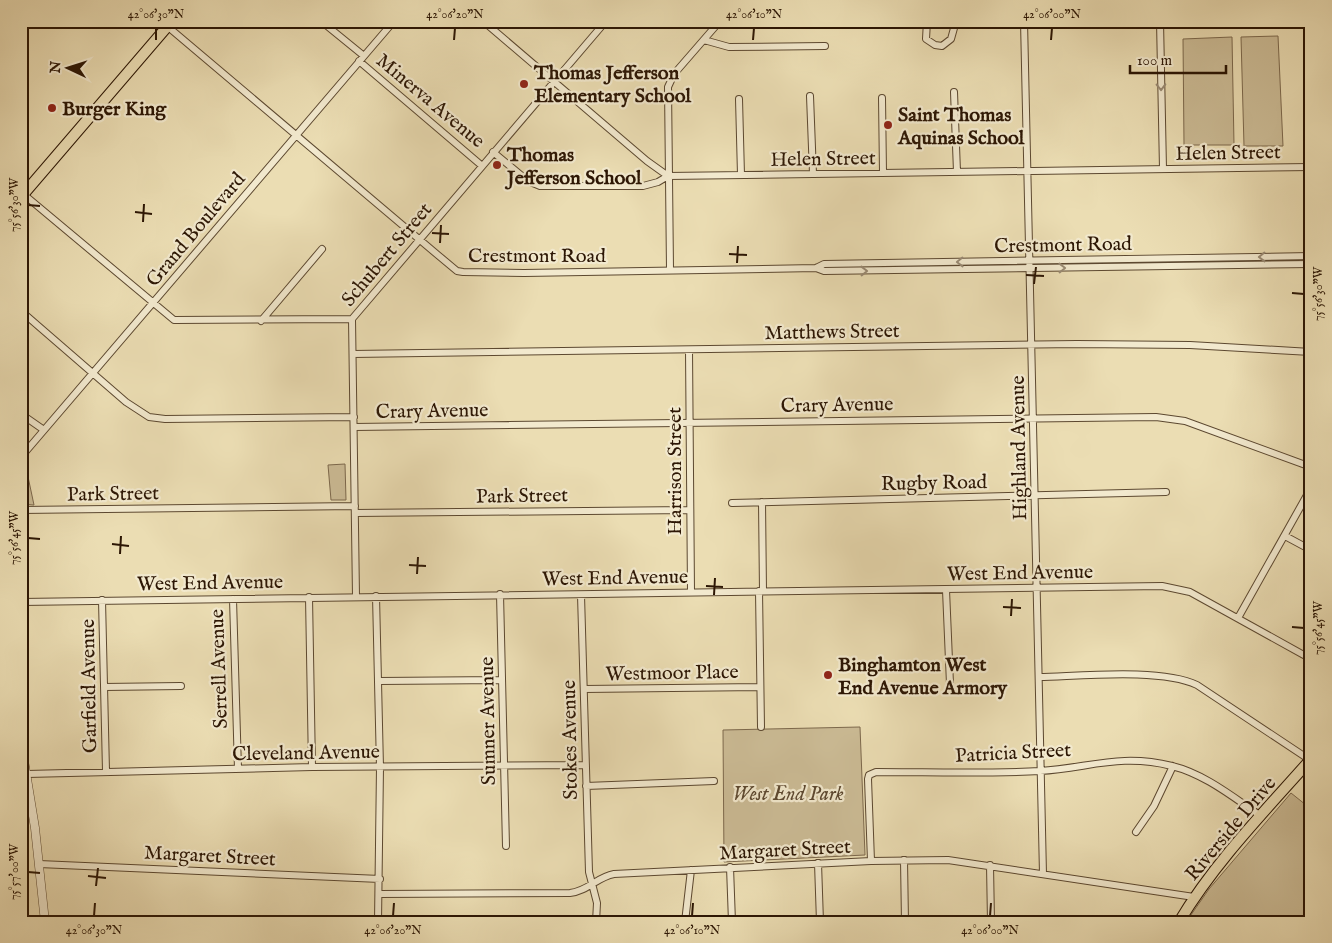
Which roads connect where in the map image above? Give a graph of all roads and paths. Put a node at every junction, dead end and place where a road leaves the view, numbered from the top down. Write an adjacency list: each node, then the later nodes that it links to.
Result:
1 (321, 21): 13 (street, Minerva Avenue)
2 (394, 21): 13 (street, Grand Boulevard)
3 (483, 21): 14 (street)
4 (606, 21): 14 (street, Schubert Street)
5 (720, 21): 11 (street)
6 (927, 21): 7 (street)
7 (956, 21)
8 (1024, 21): 25 (street, Highland Avenue)
9 (1160, 21): 23 (street, one-way to 23)
10 (170, 24): 19 (street, Crestmont Road); 30 (main road)
11 (704, 40): 12 (street); 29 (street)
12 (825, 46)
13 (361, 58): 19 (street, Grand Boulevard); 21 (street, Minerva Avenue)
14 (553, 81): 20 (street, Schubert Street); 29 (street)
15 (954, 92): 24 (street)
16 (810, 96): 27 (street)
17 (882, 98): 26 (street)
18 (739, 99): 28 (street)
19 (297, 135): 31 (street, Crestmont Road); 43 (street, Grand Boulevard)
20 (493, 152): 21 (street, Schubert Street); 29 (street)
21 (482, 165): 31 (street, Schubert Street)
22 (1311, 167): 23 (street, Helen Street)
23 (1163, 169): 25 (street, Helen Street)
24 (957, 172): 25 (street, Helen Street); 26 (street, Helen Street)
25 (1027, 172): 36 (street, Highland Avenue)
26 (883, 173): 27 (street, Helen Street)
27 (813, 174): 28 (street, Helen Street)
28 (741, 175): 29 (street, Helen Street)
29 (668, 176): 42 (street)
30 (22, 195): 43 (street)
31 (419, 240): 42 (street, Crestmont Road); 45 (street, Schubert Street)
32 (322, 249): 46 (street)
33 (1311, 256): 34 (street, Crestmont Road, one-way to 34)
34 (1229, 257): 35 (street, Crestmont Road); 38 (street)
35 (1133, 259): 36 (street, Crestmont Road); 39 (street)
36 (1030, 260): 40 (street, Crestmont Road, one-way to 40); 41 (street, Highland Avenue)
37 (1311, 264): 38 (street, Crestmont Road)
38 (1229, 265): 39 (street, Crestmont Road)
39 (1134, 267): 41 (street, Crestmont Road, one-way to 39)
40 (816, 268): 41 (street, Crestmont Road, one-way to 41); 42 (street, Crestmont Road)
41 (1030, 268): 47 (street, Highland Avenue)
42 (670, 270)
43 (153, 304): 46 (street); 51 (street, Grand Boulevard)
44 (21, 311): 51 (street, Crary Avenue)
45 (352, 319): 46 (street); 50 (street, Schubert Street)
46 (261, 321)
47 (1031, 345): 48 (street, Matthews Street); 49 (street, Matthews Street); 54 (street, Highland Avenue)
48 (689, 350): 50 (street, Matthews Street); 55 (street, Harrison Street)
49 (1311, 352)
50 (353, 354): 53 (street, Schubert Street)
51 (94, 372): 53 (street, Crary Avenue); 57 (street, Grand Boulevard)
52 (21, 414): 57 (street)
53 (354, 417): 56 (street, Schubert Street)
54 (1033, 418): 55 (street, Crary Avenue); 59 (street, Crary Avenue); 62 (street, Highland Avenue)
55 (690, 422): 56 (street, Crary Avenue); 67 (street, Harrison Street)
56 (354, 427): 65 (street, Schubert Street)
57 (44, 430): 58 (street, Grand Boulevard)
58 (21, 457)
59 (1311, 467)
60 (1311, 488): 68 (street)
61 (1166, 492): 62 (street, Rugby Road)
62 (1035, 496): 63 (street, Rugby Road); 70 (street, Highland Avenue)
63 (762, 502): 64 (street, Rugby Road); 72 (street)
64 (732, 503)
65 (355, 509): 66 (street, Park Street); 67 (street, Park Street); 76 (street, Schubert Street)
66 (21, 510)
67 (690, 510): 73 (street, Harrison Street)
68 (1285, 536): 69 (street); 82 (street)
69 (1311, 550)
70 (1037, 588): 71 (street, West End Avenue); 82 (street, West End Avenue); 84 (street, Highland Avenue)
71 (946, 590): 72 (street, West End Avenue); 87 (street)
72 (761, 591): 73 (street, West End Avenue); 90 (street)
73 (691, 592): 75 (street, West End Avenue)
74 (500, 594): 75 (street, West End Avenue); 77 (street, West End Avenue); 85 (street, Sumner Avenue)
75 (581, 594): 91 (street, Stokes Avenue)
76 (356, 596): 77 (street, West End Avenue); 78 (street, West End Avenue)
77 (376, 596): 86 (street)
78 (309, 597): 79 (street, West End Avenue); 98 (street)
79 (233, 598): 80 (street, West End Avenue); 100 (street, Serrell Avenue)
80 (102, 600): 81 (street, West End Avenue); 88 (street, Garfield Avenue)
81 (21, 602)
82 (1238, 618): 83 (street, West End Avenue)
83 (1311, 659)
84 (1039, 677): 94 (street); 102 (street, Highland Avenue)
85 (502, 680): 86 (street); 95 (street, Sumner Avenue)
86 (379, 681): 99 (street)
87 (950, 684)
88 (104, 686): 89 (street); 101 (street, Garfield Avenue)
89 (181, 686)
90 (760, 687): 91 (street, Westmoor Place); 92 (street)
91 (584, 689): 96 (street, Stokes Avenue)
92 (761, 727)
93 (21, 742): 103 (street)
94 (1310, 760): 107 (main road, Riverside Drive)
95 (504, 764): 96 (street, Cleveland Avenue); 99 (street, Cleveland Avenue); 109 (street, Sumner Avenue)
96 (586, 765): 106 (street, Stokes Avenue)
97 (1173, 766): 102 (street, Patricia Street); 107 (street, Patricia Street); 108 (street)
98 (312, 767): 99 (street, Cleveland Avenue); 100 (street, Cleveland Avenue)
99 (380, 767): 118 (street)
100 (238, 769): 101 (street, Cleveland Avenue)
101 (106, 771): 103 (street, Cleveland Avenue)
102 (1041, 771): 111 (street, Patricia Street); 117 (street, Highland Avenue)
103 (26, 774): 105 (street)
104 (714, 780): 106 (street)
105 (25, 784): 112 (street)
106 (586, 786): 119 (street, Stokes Avenue)
107 (1261, 816): 121 (main road, Riverside Drive)
108 (1136, 832)
109 (506, 846)
110 (904, 860): 111 (street, Margaret Street); 114 (street, Margaret Street); 128 (street)
111 (871, 861): 113 (street, Margaret Street)
112 (39, 864): 118 (street, Margaret Street); 122 (street)
113 (818, 864): 115 (street, Margaret Street); 127 (street)
114 (990, 866): 117 (street, Margaret Street); 129 (street)
115 (730, 868): 116 (street, Margaret Street); 126 (street)
116 (691, 870): 119 (street, Margaret Street); 125 (street)
117 (1043, 874): 121 (street, Margaret Street)
118 (380, 879): 120 (street)
119 (592, 884): 120 (street, Margaret Street); 124 (street, Stokes Avenue)
120 (380, 894): 123 (street)
121 (1194, 897): 130 (main road, Riverside Drive)
122 (45, 922)
123 (378, 922)
124 (596, 922)
125 (685, 922)
126 (732, 922)
127 (820, 922)
128 (905, 922)
129 (992, 922)
130 (1179, 922)

